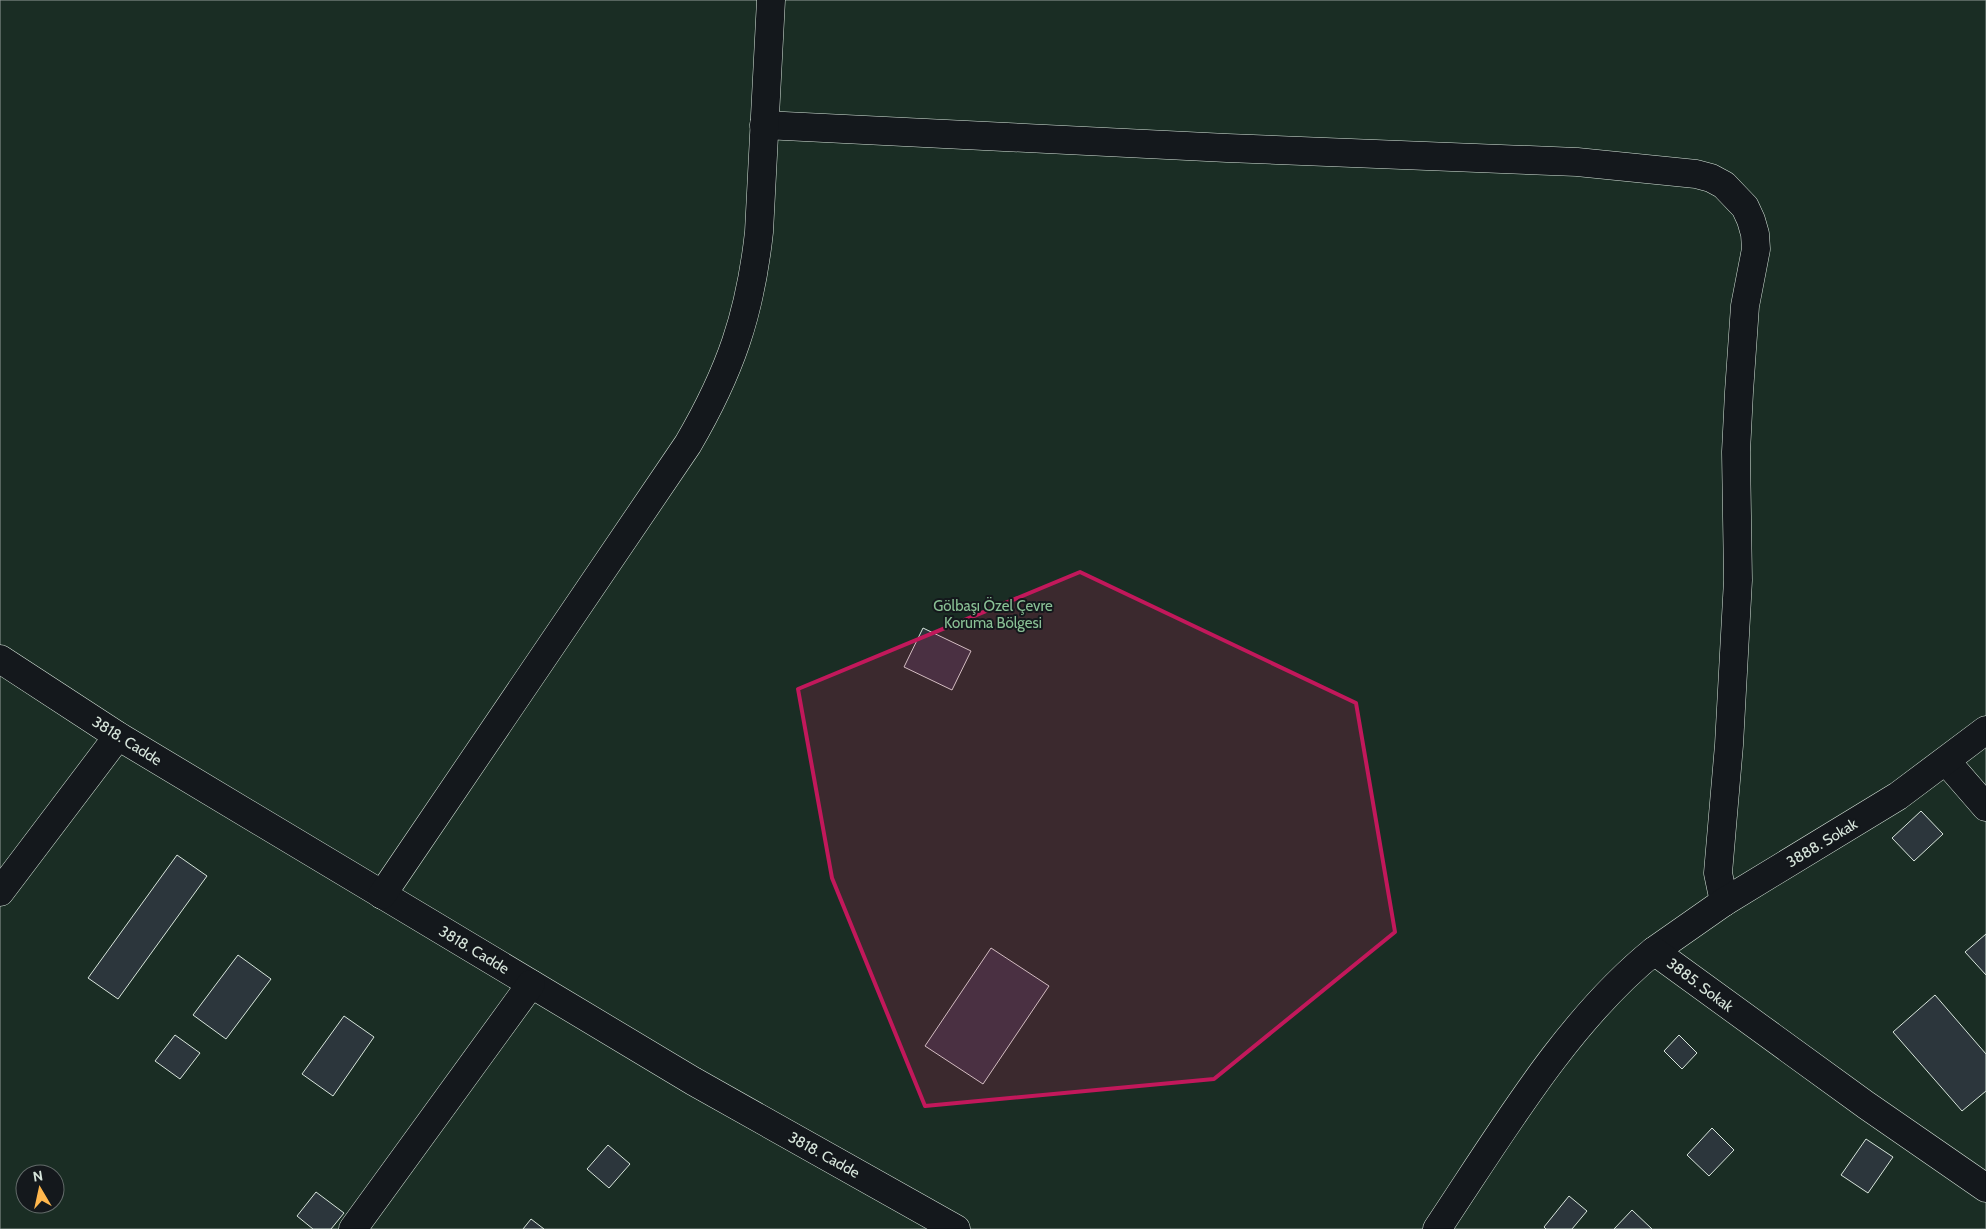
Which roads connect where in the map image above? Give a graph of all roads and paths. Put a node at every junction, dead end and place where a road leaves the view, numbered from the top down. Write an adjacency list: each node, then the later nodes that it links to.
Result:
1 (771, 0): 2 (street)
2 (764, 125): 9 (street); 10 (street)
3 (0, 659): 5 (street, 3818. Cadde)
4 (1986, 730): 6 (street, 3888. Sokak)
5 (118, 736): 8 (street); 9 (street, 3818. Cadde)
6 (1946, 762): 7 (street); 10 (street, 3888. Sokak)
7 (1986, 807)
8 (0, 892)
9 (382, 894): 12 (street, 3818. Cadde)
10 (1724, 902): 11 (street, 3888. Sokak)
11 (1654, 951): 13 (street, 3885. Sokak); 16 (street, 3885. Sokak)
12 (531, 984): 14 (street); 15 (street, 3818. Cadde)
13 (1986, 1188)
14 (353, 1229)
15 (956, 1229)
16 (1437, 1229)

